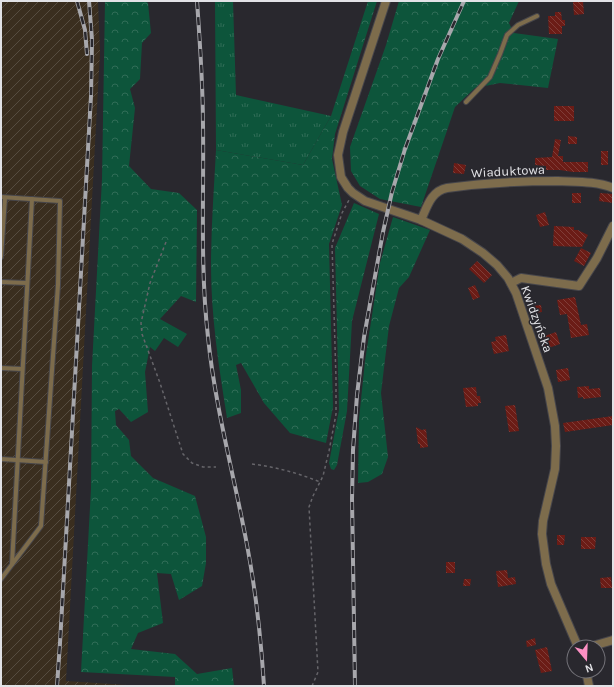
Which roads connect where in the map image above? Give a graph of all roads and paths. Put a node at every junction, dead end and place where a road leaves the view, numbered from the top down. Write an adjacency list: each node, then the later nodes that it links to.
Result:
1 (386, 1): 5 (street, Kwidzyńska)
2 (537, 16): 3 (lane)
3 (466, 102)
4 (613, 188): 8 (street, Wiaduktowa)
5 (353, 193): 8 (street, Kwidzyńska); 22 (path)
6 (3, 197): 7 (lane); 11 (lane)
7 (32, 199): 13 (lane); 19 (lane)
8 (421, 220): 14 (street, Kwidzyńska)
9 (613, 226): 14 (street)
10 (166, 242): 21 (path)
11 (1, 257)
12 (1, 282): 13 (lane)
13 (27, 283): 16 (lane)
14 (510, 283): 25 (street, Kwidzyńska)
15 (1, 368): 16 (lane)
16 (22, 369): 18 (lane)
17 (1, 459): 18 (lane)
18 (17, 460): 19 (lane); 23 (lane)
19 (46, 462): 23 (lane)
20 (252, 464): 22 (path)
21 (216, 467)
22 (320, 482): 26 (path)
23 (12, 565): 24 (lane)
24 (1, 579)
25 (575, 639)
26 (312, 686)

